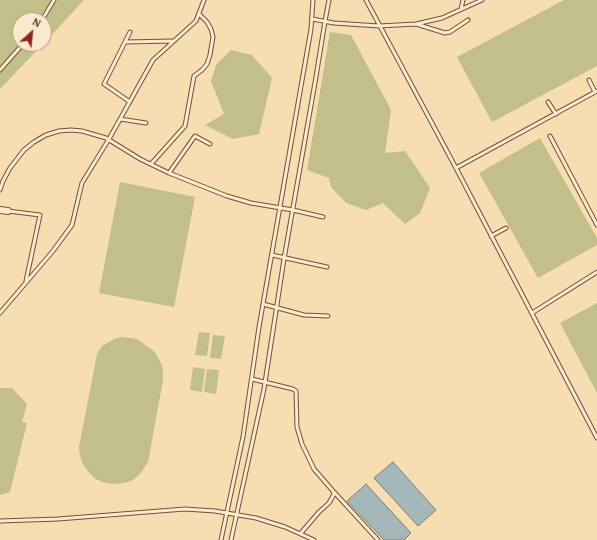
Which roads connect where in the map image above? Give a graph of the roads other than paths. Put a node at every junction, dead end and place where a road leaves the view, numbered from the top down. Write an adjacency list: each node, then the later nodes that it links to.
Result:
1 (54, 0): 9 (lane)
2 (204, 0): 10 (lane)
3 (313, 0): 11 (lane)
4 (329, 0): 13 (lane)
5 (366, 0): 15 (lane)
6 (463, 0): 8 (lane)
7 (482, 0): 8 (lane)
8 (461, 9): 14 (lane)
9 (47, 12)
10 (198, 14): 17 (lane); 31 (lane)
11 (312, 19): 13 (lane); 35 (lane)
12 (468, 20): 14 (lane)
13 (325, 21): 15 (lane); 37 (lane)
14 (416, 24): 15 (lane)
15 (379, 26): 32 (lane)
16 (130, 32): 18 (lane)
17 (174, 41): 18 (lane); 23 (lane)
18 (125, 42): 23 (lane)
19 (16, 52): 20 (lane)
20 (0, 70)
21 (589, 80): 22 (lane)
22 (596, 91): 25 (lane)
23 (130, 102): 26 (lane)
24 (548, 102): 25 (lane)
25 (556, 114): 32 (lane)
26 (120, 119): 27 (lane); 29 (lane)
27 (146, 123)
28 (550, 136): 40 (lane)
29 (109, 140): 31 (lane); 34 (lane); 47 (lane)
30 (210, 144): 33 (lane)
31 (150, 164): 33 (lane)
32 (456, 168): 42 (lane)
33 (169, 173): 35 (lane)
34 (0, 190)
35 (280, 208): 37 (lane); 43 (lane)
36 (0, 210): 38 (street)
37 (293, 210): 39 (lane); 44 (lane)
38 (8, 211): 47 (lane)
39 (323, 216)
40 (597, 226)
41 (506, 228): 42 (lane)
42 (492, 236): 51 (lane)
43 (272, 255): 44 (lane); 48 (lane)
44 (284, 259): 45 (lane); 49 (lane)
45 (327, 267)
46 (597, 272): 51 (lane)
47 (26, 282): 50 (lane)
48 (263, 304): 49 (lane); 53 (lane)
49 (276, 308): 52 (lane); 54 (lane)
50 (0, 313)
51 (532, 313): 55 (lane)
52 (328, 316)
53 (252, 380): 54 (lane); 57 (lane)
54 (265, 383): 56 (lane); 58 (lane)
55 (597, 438)
56 (333, 491): 60 (lane); 64 (lane)
57 (227, 512): 58 (lane); 59 (lane); 61 (lane)
58 (237, 514): 60 (lane); 62 (lane)
59 (0, 521)
60 (301, 533): 63 (lane)
61 (221, 540)
62 (231, 540)
63 (314, 540)
64 (378, 540)

